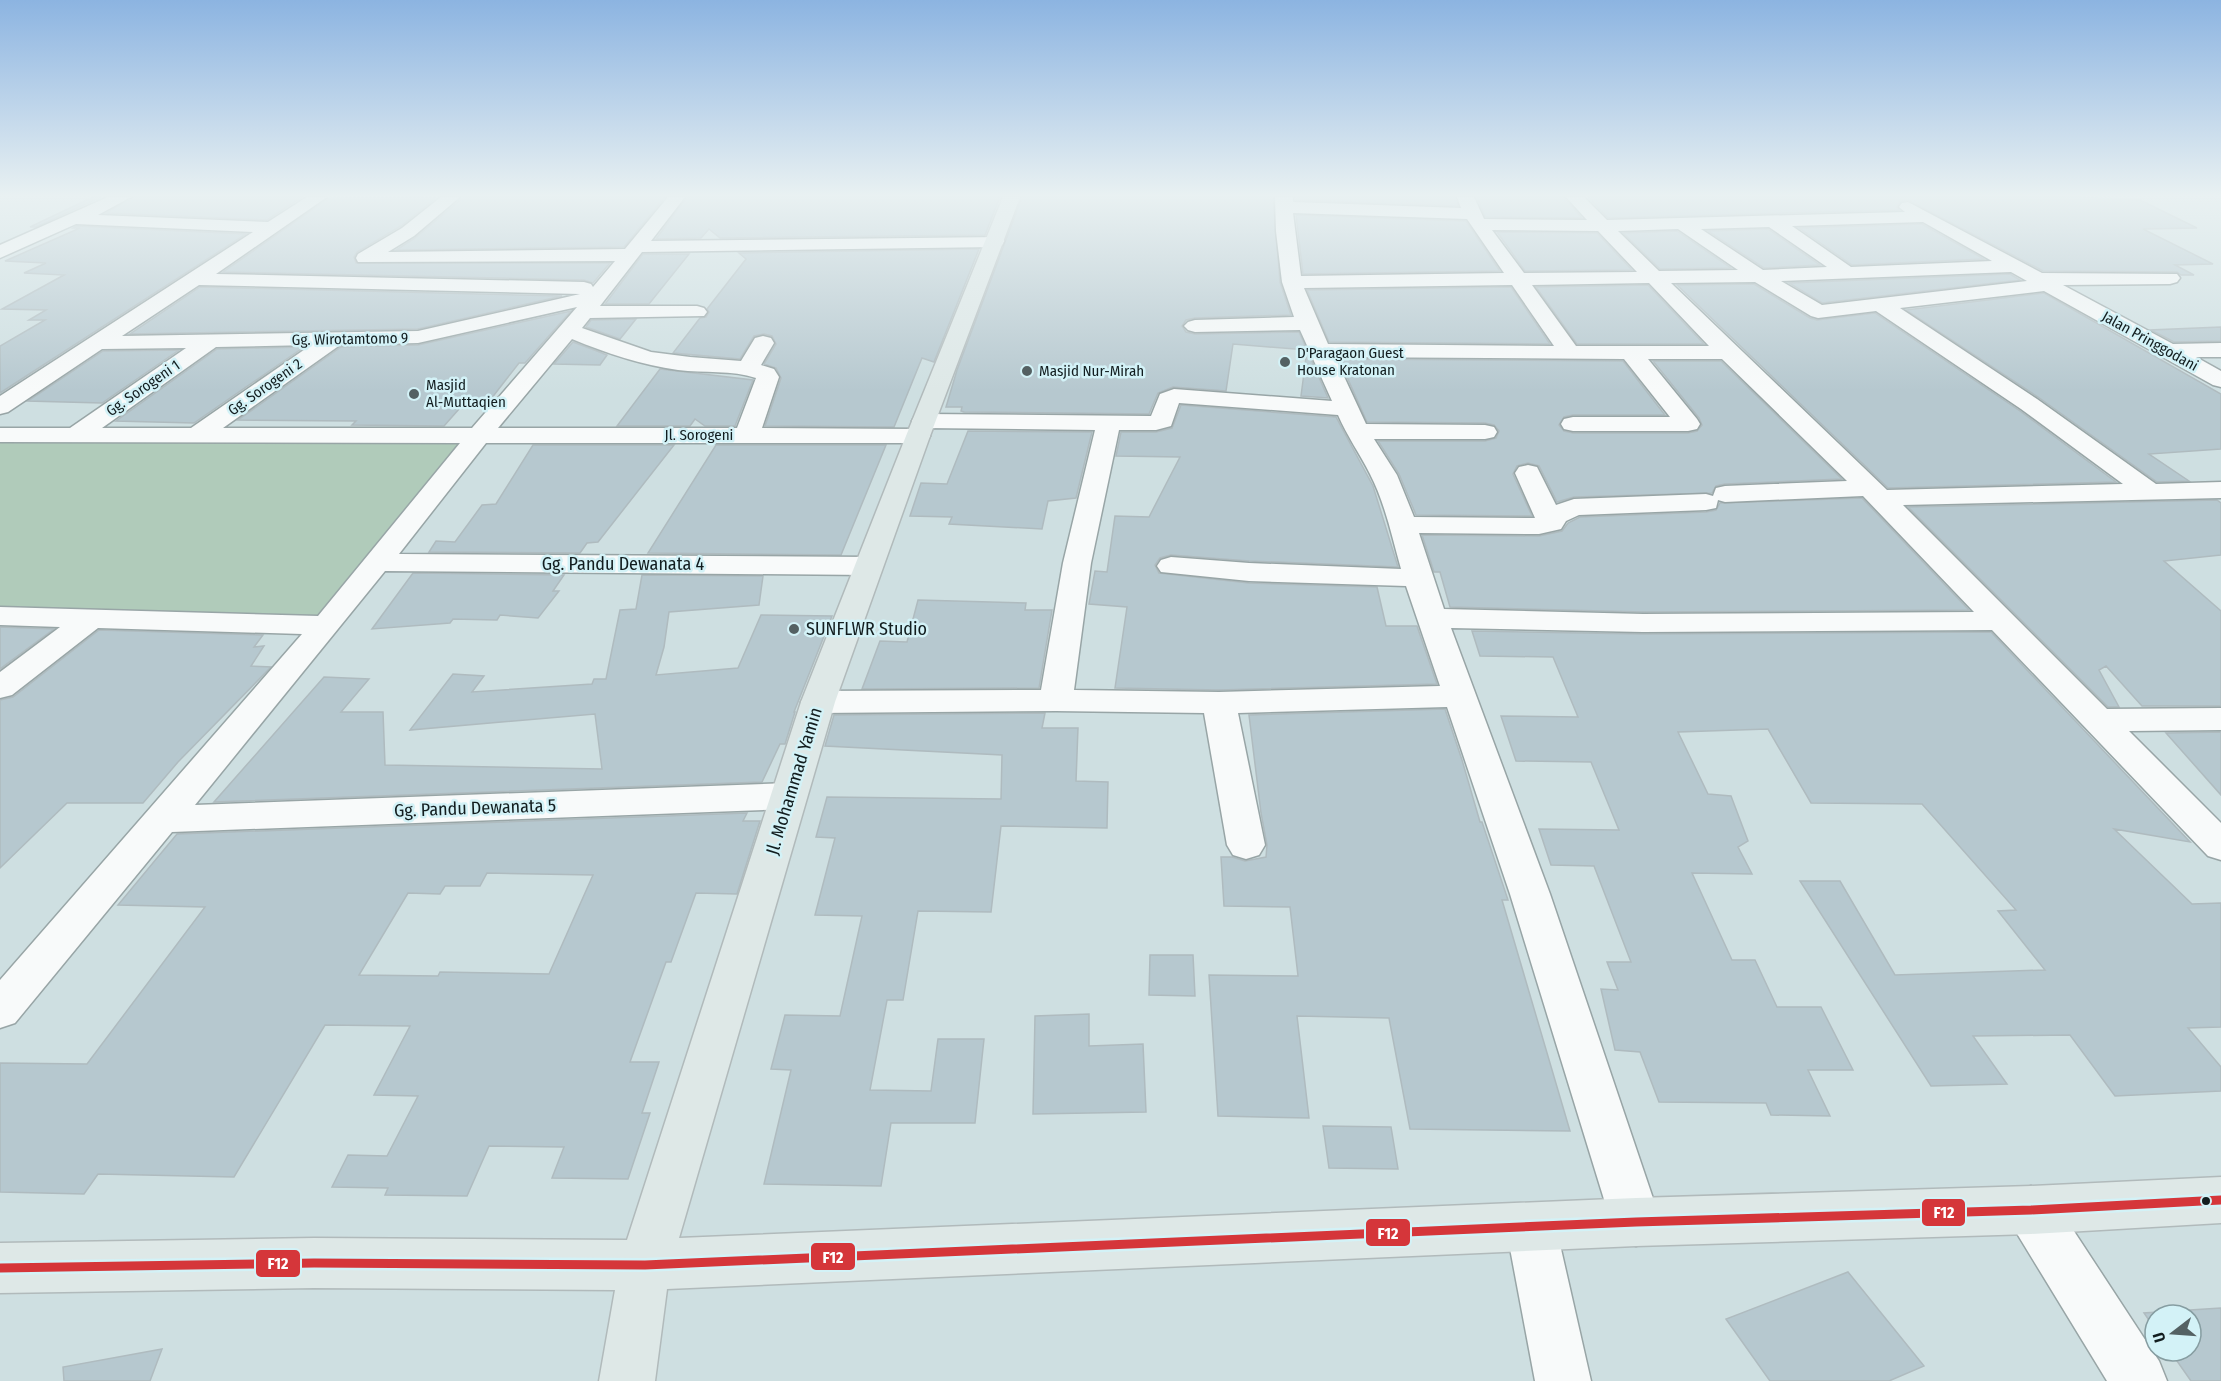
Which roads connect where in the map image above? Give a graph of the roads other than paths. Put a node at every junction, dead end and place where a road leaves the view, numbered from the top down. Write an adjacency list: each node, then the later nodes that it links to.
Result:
1 (223, 261): 16 (street)
2 (361, 261): 18 (street)
3 (625, 261): 22 (street)
4 (987, 261): 41 (main road, Jl. Mohammad Yamin)
5 (1289, 261): 19 (street)
6 (1506, 261): 17 (street)
7 (1637, 261): 14 (street)
8 (1737, 261): 13 (street)
9 (1831, 261): 12 (street)
10 (2008, 261): 11 (street, Jalan Pringgodani)
11 (2016, 266): 12 (street); 20 (street, Jalan Pringgodani)
12 (1848, 273): 13 (street)
13 (1759, 276): 14 (street); 21 (street)
14 (1654, 278): 17 (street); 32 (street)
15 (2170, 278): 20 (street)
16 (196, 279): 18 (street); 28 (street)
17 (1519, 280): 19 (street); 33 (street)
18 (330, 281): 22 (street)
19 (1292, 282): 25 (street)
20 (2045, 282): 21 (street); 31 (street, Jalan Pringgodani)
21 (1881, 305): 51 (street)
22 (589, 307): 23 (street); 26 (street, Gg. Wirotamtomo 9); 35 (street); 43 (street)
23 (697, 312)
24 (1195, 326): 25 (street)
25 (1313, 337): 33 (street); 38 (street)
26 (333, 340): 27 (street, Gg. Wirotamtomo 9); 46 (street, Gg. Sorogeni 2)
27 (209, 342): 28 (street, Gg. Wirotamtomo 9); 45 (street, Gg. Sorogeni 1)
28 (98, 343): 37 (street)
29 (763, 343): 35 (street)
30 (2221, 350): 31 (street)
31 (2169, 351): 36 (street, Jalan Pringgodani)
32 (1728, 352): 34 (street); 50 (street)
33 (1570, 353): 34 (street)
34 (1631, 353): 40 (street)
35 (747, 369): 47 (street)
36 (2221, 380)
37 (0, 407)
38 (1353, 420): 39 (street, Jl. Sorogeni); 42 (street); 53 (street)
39 (1109, 422): 41 (street, Jl. Sorogeni); 65 (street)
40 (1573, 423)
41 (921, 428): 47 (street, Jl. Sorogeni); 55 (main road, Jl. Mohammad Yamin)
42 (1485, 432)
43 (480, 434): 46 (street, Jl. Sorogeni); 47 (street, Jl. Sorogeni); 54 (street)
44 (0, 435): 45 (street, Jl. Sorogeni)
45 (76, 435): 46 (street, Jl. Sorogeni)
46 (196, 435)
47 (747, 435)
48 (1528, 473): 52 (street)
49 (2221, 490): 51 (street)
50 (1874, 493): 51 (street); 52 (street); 61 (street)
51 (2152, 493)
52 (1551, 523): 53 (street)
53 (1403, 525): 57 (street)
54 (377, 562): 55 (street, Gg. Pandu Dewanata 4); 62 (street)
55 (870, 566): 66 (main road, Jl. Mohammad Yamin)
56 (1171, 566): 57 (street)
57 (1418, 578): 60 (street)
58 (0, 616): 59 (street)
59 (91, 618): 62 (street); 63 (street)
60 (1433, 618): 61 (street); 64 (street)
61 (1999, 621): 69 (street)
62 (326, 625): 71 (street)
63 (0, 688)
64 (1460, 696): 67 (street); 77 (street)
65 (1056, 700): 66 (street); 67 (street)
66 (818, 702): 70 (main road, Jl. Mohammad Yamin)
67 (1219, 703): 72 (street)
68 (2221, 719): 69 (street)
69 (2098, 720): 73 (street)
70 (789, 796): 71 (street, Gg. Pandu Dewanata 5); 79 (main road, Jl. Mohammad Yamin)
71 (161, 819): 74 (street)
72 (1246, 845)
73 (2221, 846)
74 (0, 1010)
75 (2221, 1200): 76 (main road)
76 (2031, 1210): 77 (main road); 83 (street)
77 (1636, 1222): 78 (main road)
78 (1531, 1227): 79 (main road); 82 (street)
79 (645, 1265): 80 (main road); 81 (main road, Jl. Mohammad Yamin)
80 (0, 1268)
81 (627, 1381)
82 (1563, 1381)
83 (2139, 1381)

